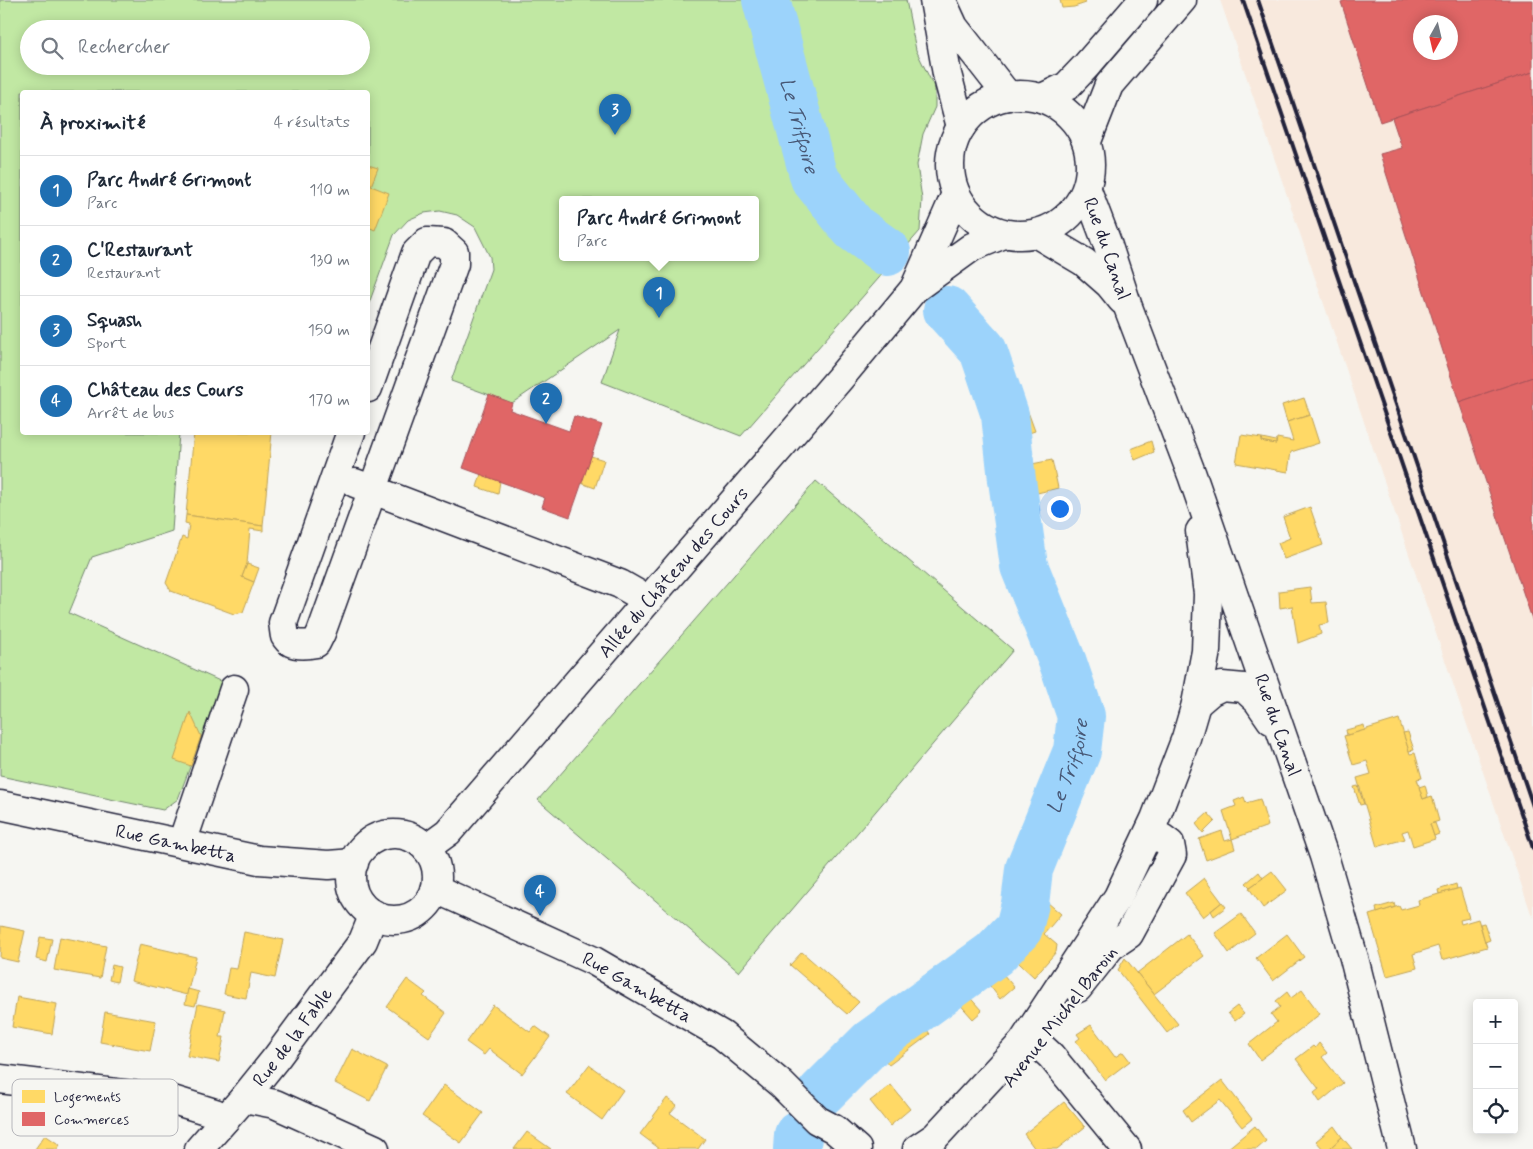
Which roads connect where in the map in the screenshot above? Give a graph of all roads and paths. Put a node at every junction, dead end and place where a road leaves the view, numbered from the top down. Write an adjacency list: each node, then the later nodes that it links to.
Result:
1 (934, 0): 7 (street)
2 (942, 0): 5 (street)
3 (1143, 0): 6 (street)
4 (1182, 0): 8 (street)
5 (1008, 96): 6 (street); 7 (street)
6 (1042, 98): 8 (street)
7 (961, 127): 10 (street)
8 (1087, 141): 9 (street)
9 (1087, 190): 12 (street); 14 (street, Rue du Canal)
10 (956, 194): 11 (street); 13 (street, Allée du Château des Cours)
11 (1004, 234): 12 (street); 13 (street, Allée du Château des Cours)
12 (1037, 234): 14 (street, Rue du Canal)
13 (914, 289): 20 (street, Allée du Château des Cours)
14 (1128, 306): 18 (street, Rue du Canal)
15 (370, 382): 19 (street)
16 (350, 435): 17 (street)
17 (336, 475): 19 (street); 19 (street)
18 (1192, 475): 22 (street, Avenue Michel Baroin); 23 (street, Rue du Canal)
19 (372, 489): 20 (street)
20 (648, 600): 27 (street, Allée du Château des Cours)
21 (234, 689): 26 (street)
22 (1196, 704): 23 (street); 25 (street, Avenue Michel Baroin)
23 (1287, 745): 43 (street, Rue du Canal)
24 (0, 805): 26 (street, Rue Gambetta)
25 (1146, 837): 31 (street, Avenue Michel Baroin); 40 (street, Avenue Michel Baroin)
26 (182, 843): 28 (street, Rue Gambetta)
27 (426, 848): 28 (street); 29 (street)
28 (354, 862): 30 (street)
29 (436, 888): 30 (street); 35 (street, Rue Gambetta)
30 (374, 914): 32 (street, Rue de la Fable)
31 (1038, 1044): 41 (street, Avenue Michel Baroin); 42 (street)
32 (244, 1098): 34 (street, Rue de la Fable); 37 (street)
33 (178, 1102): 34 (street)
34 (225, 1119): 36 (street, Rue de la Fable)
35 (817, 1120): 38 (street, Rue Gambetta); 39 (street, Rue Gambetta)
36 (198, 1149)
37 (375, 1149)
38 (828, 1149)
39 (857, 1149)
40 (917, 1149)
41 (945, 1149)
42 (1127, 1149)
43 (1402, 1149)

